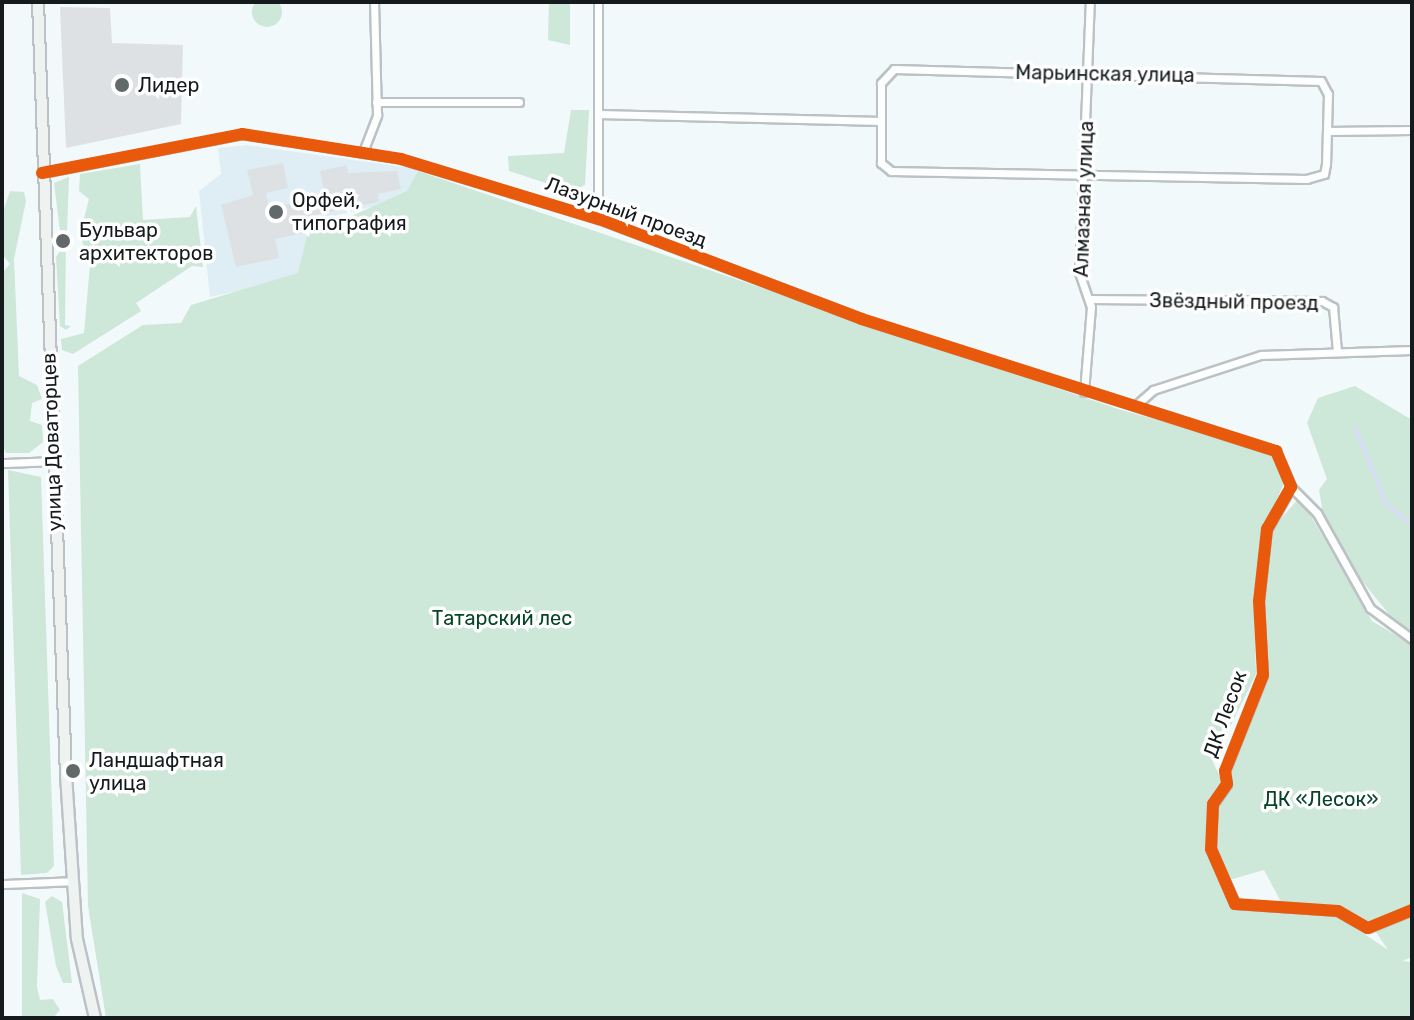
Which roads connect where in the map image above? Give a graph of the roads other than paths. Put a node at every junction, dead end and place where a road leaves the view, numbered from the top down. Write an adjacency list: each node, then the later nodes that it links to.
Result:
1 (38, 2): 13 (main road, улица Доваторцев)
2 (374, 2): 6 (street)
3 (598, 2): 8 (street)
4 (1090, 2): 5 (street, Алмазная улица)
5 (1088, 75): 9 (street, Марьинская улица); 11 (street, Марьинская улица); 14 (street, Алмазная улица)
6 (376, 102): 7 (street); 12 (street)
7 (519, 102)
8 (599, 114): 9 (street); 15 (street)
9 (881, 121): 14 (street, Марьинская улица)
10 (1412, 130): 11 (street)
11 (1327, 131): 14 (street, Марьинская улица)
12 (363, 152): 13 (street, Лазурный проезд); 15 (street, Лазурный проезд)
13 (42, 173): 21 (main road, улица Доваторцев)
14 (1085, 174): 16 (street, Алмазная улица)
15 (590, 216): 19 (street, Лазурный проезд)
16 (1090, 299): 18 (street, Звёздный проезд); 19 (street, Алмазная улица)
17 (1412, 350): 18 (street)
18 (1337, 351): 20 (street)
19 (1084, 392): 20 (street, Лазурный проезд)
20 (1136, 405): 23 (street)
21 (53, 461): 22 (street); 25 (main road, улица Доваторцев)
22 (2, 463)
23 (1291, 487): 24 (street); 27 (street, ДК Лесок)
24 (1412, 639)
25 (73, 881): 26 (street); 28 (main road, улица Доваторцев)
26 (2, 884)
27 (1412, 910)
28 (95, 1018)

